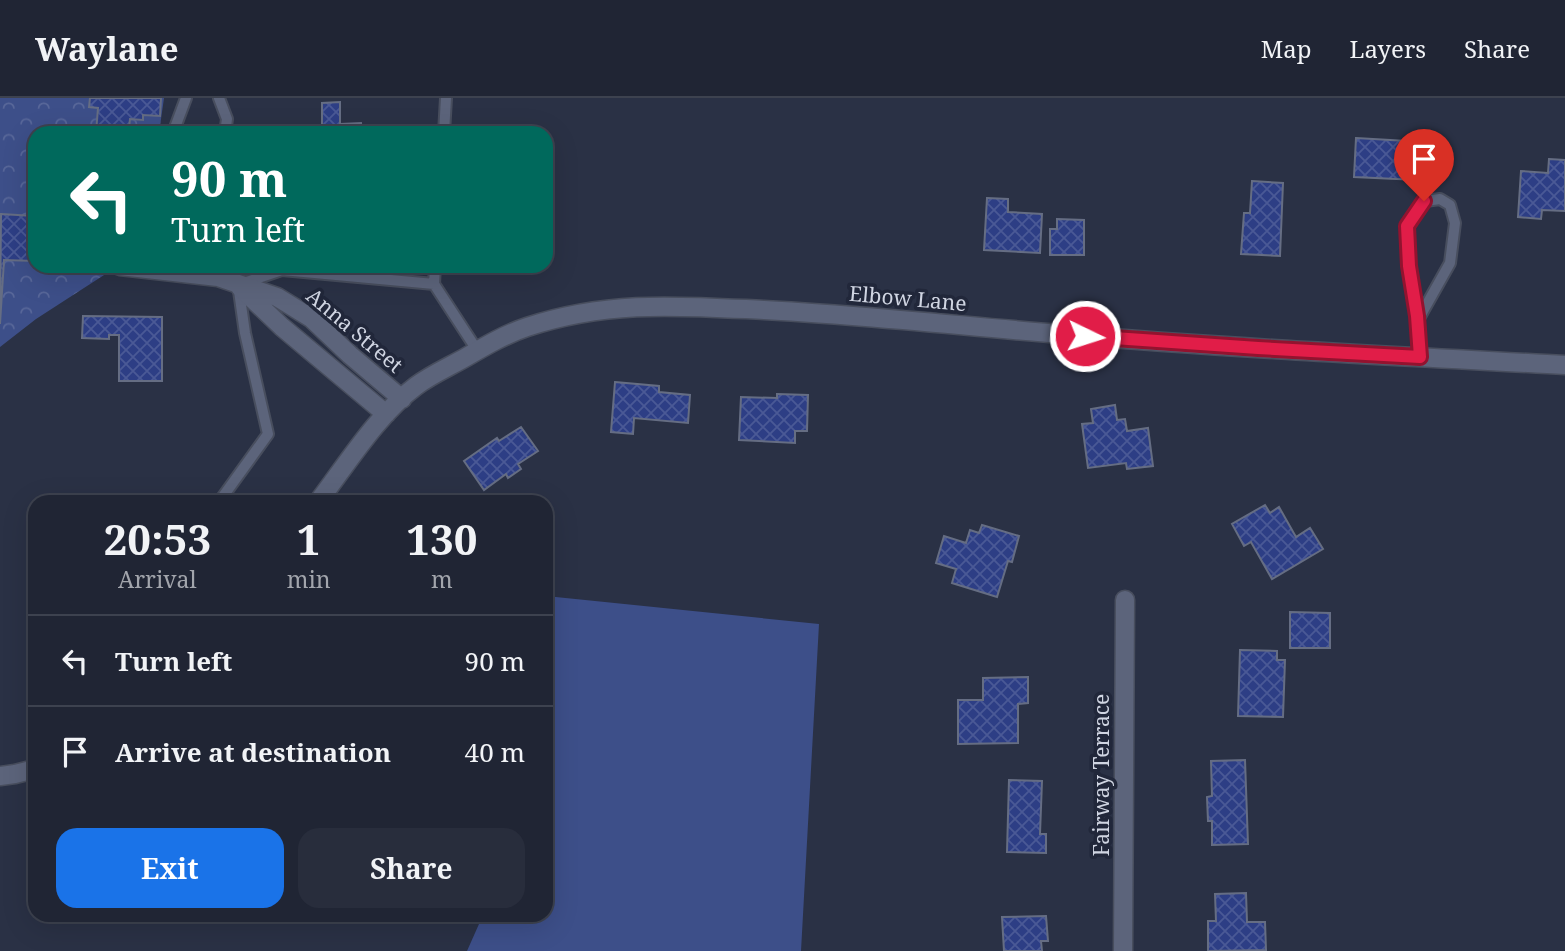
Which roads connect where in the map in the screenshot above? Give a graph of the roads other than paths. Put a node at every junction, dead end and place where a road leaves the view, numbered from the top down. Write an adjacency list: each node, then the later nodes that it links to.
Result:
1 (186, 98): 4 (lane)
2 (219, 98): 5 (lane)
3 (446, 98): 6 (lane)
4 (176, 126)
5 (226, 126)
6 (444, 126)
7 (186, 273): 12 (street, Anna Street)
8 (228, 273): 12 (lane)
9 (273, 273): 12 (lane)
10 (312, 273): 13 (lane)
11 (435, 273): 13 (lane)
12 (238, 284): 18 (street, Anna Street); 19 (street, Anna Street); 20 (lane)
13 (434, 285): 15 (lane)
14 (1418, 320): 14 (lane); 16 (lane)
15 (477, 350): 16 (street, Elbow Lane); 18 (street, Elbow Lane)
16 (1420, 357): 17 (street, Elbow Lane)
17 (1565, 365)
18 (402, 399): 19 (street, Elbow Lane)
19 (386, 414): 21 (street, Elbow Lane)
20 (224, 495)
21 (323, 495)
22 (1125, 600): 25 (street, Fairway Terrace)
23 (28, 771): 24 (street)
24 (0, 776)
25 (1123, 951)

